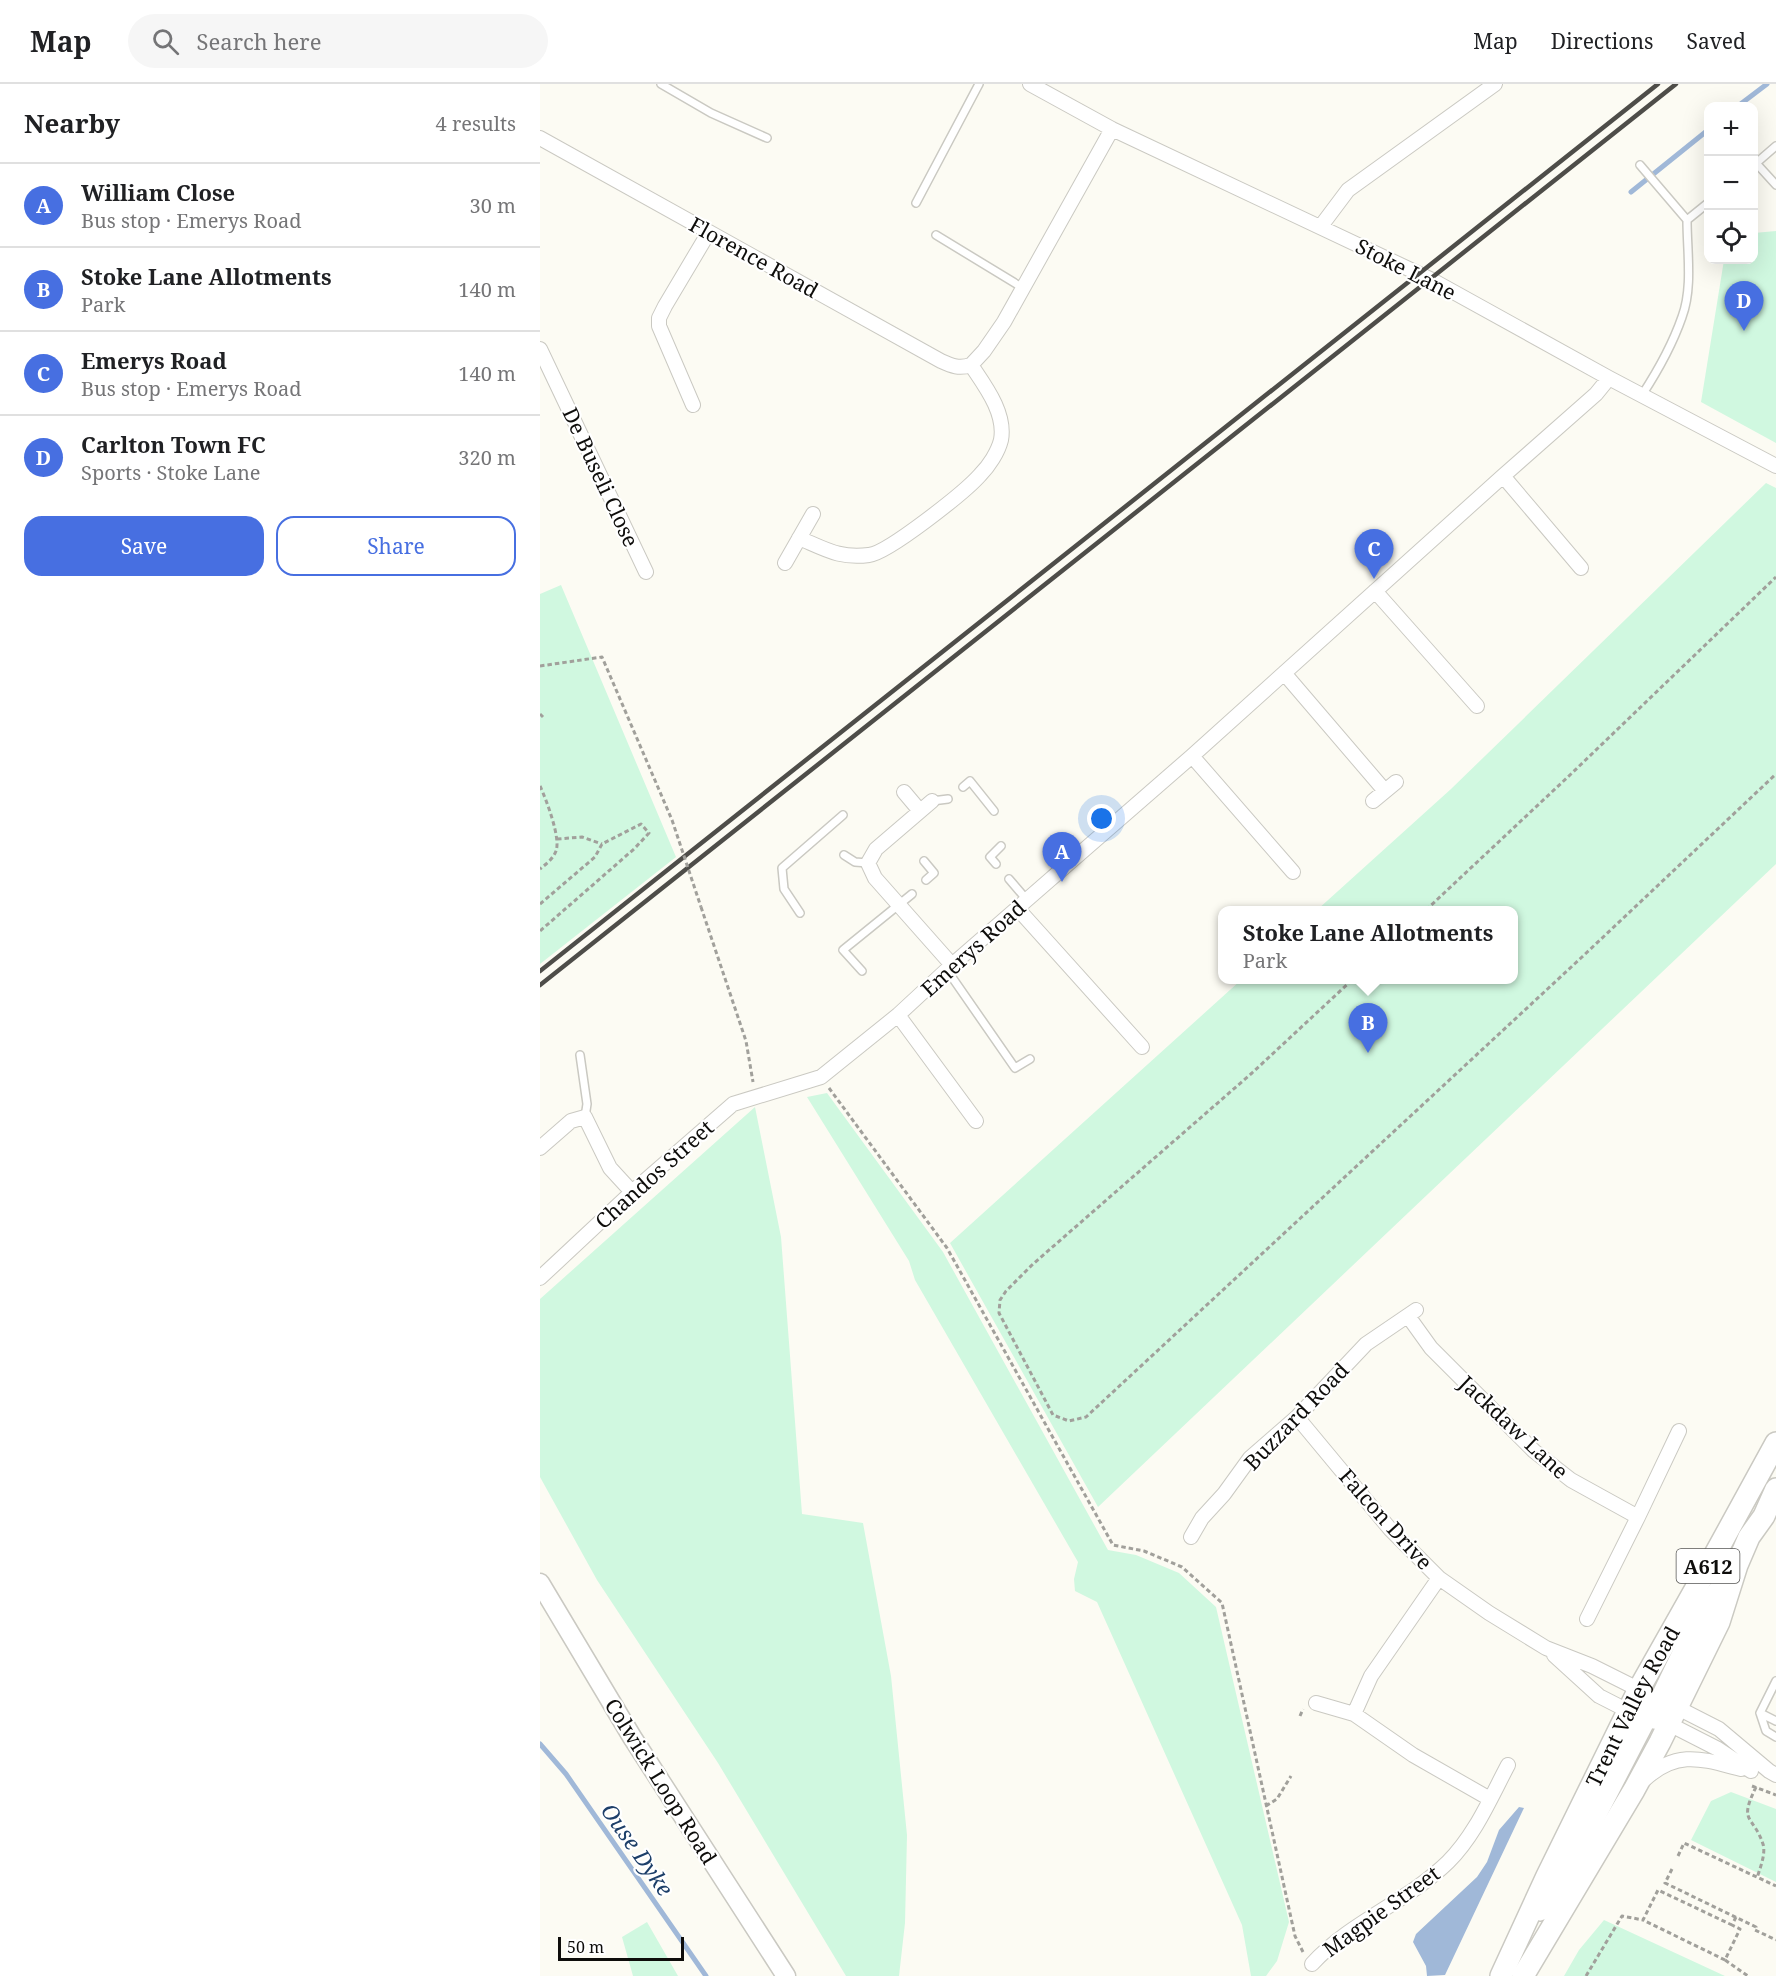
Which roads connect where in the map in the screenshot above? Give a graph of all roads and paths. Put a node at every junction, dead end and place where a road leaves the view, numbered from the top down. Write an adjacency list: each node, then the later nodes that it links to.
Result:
1 (661, 84): 7 (lane)
2 (979, 84): 13 (lane)
3 (1029, 84): 5 (street, Stoke Lane)
4 (1495, 84): 16 (street)
5 (1112, 129): 16 (street, Stoke Lane); 19 (street)
6 (540, 138): 17 (street, Florence Road)
7 (767, 138)
8 (1776, 146): 9 (lane)
9 (1758, 161)
10 (1640, 165): 15 (lane)
11 (1758, 167): 12 (lane)
12 (1776, 185)
13 (916, 203)
14 (1704, 206): 15 (lane)
15 (1687, 220): 23 (lane)
16 (1321, 226): 22 (street, Stoke Lane)
17 (709, 232): 21 (street, Florence Road); 24 (street)
18 (936, 235): 19 (lane)
19 (1023, 288): 21 (street)
20 (540, 349): 31 (street, De Buseli Close)
21 (971, 365): 28 (street)
22 (1609, 378): 23 (street, Stoke Lane); 26 (street, Emerys Road)
23 (1642, 396): 25 (street, Stoke Lane)
24 (693, 405)
25 (1776, 466)
26 (1503, 476): 30 (street); 33 (street, Emerys Road)
27 (813, 514): 28 (street)
28 (799, 538): 29 (street)
29 (785, 563)
30 (1581, 568)
31 (646, 572)
32 (1776, 577): 63 (path)
33 (1375, 591): 35 (street, Emerys Road); 36 (street)
34 (540, 666): 75 (path, bridge)
35 (1284, 673): 37 (street, Emerys Road); 44 (street)
36 (1477, 706)
37 (1192, 756): 56 (street); 62 (street, Emerys Road)
38 (1776, 774): 68 (path)
39 (540, 786): 48 (path)
40 (963, 787): 46 (lane)
41 (904, 792): 45 (street)
42 (948, 799): 43 (lane)
43 (933, 801): 45 (street)
44 (1373, 801)
45 (920, 810): 53 (street)
46 (994, 810)
47 (843, 815): 64 (lane)
48 (557, 839): 49 (path); 55 (path)
49 (602, 844): 60 (path); 65 (path)
50 (1001, 846): 54 (lane)
51 (844, 855): 53 (lane)
52 (924, 861): 58 (lane)
53 (868, 863): 61 (street)
54 (996, 864)
55 (540, 869)
56 (1293, 872)
57 (1009, 879): 62 (lane)
58 (926, 880)
59 (912, 894): 61 (lane)
60 (540, 904)
61 (898, 904): 66 (street); 67 (lane)
62 (1022, 904): 66 (street, Emerys Road); 70 (street)
63 (1430, 906)
64 (800, 913)
65 (540, 931)
66 (950, 967): 69 (street, Emerys Road); 72 (lane)
67 (862, 971)
68 (1348, 984)
69 (898, 1015): 73 (street, Emerys Road); 77 (street)
70 (1142, 1047)
71 (580, 1055): 76 (lane)
72 (1030, 1059)
73 (821, 1077): 74 (street, Emerys Road); 110 (path)
74 (779, 1088): 75 (street, Chandos Street)
75 (756, 1096): 79 (street, Chandos Street)
76 (585, 1117): 78 (street); 79 (street)
77 (976, 1121)
78 (540, 1148)
79 (633, 1192): 80 (street, Chandos Street)
80 (540, 1278)
81 (1412, 1313): 82 (street, Buzzard Road); 86 (street, Jackdaw Lane)
82 (1297, 1416): 87 (street, Buzzard Road); 88 (street, Falcon Drive)
83 (1679, 1431): 86 (street)
84 (1776, 1443): 93 (main road, Trent Valley Road / A612)
85 (1776, 1489): 96 (main road, Trent Valley Road / A612)
86 (1638, 1517): 90 (street)
87 (1191, 1537)
88 (1439, 1578): 91 (street, Falcon Drive); 98 (street)
89 (540, 1583): 123 (main road, Colwick Loop Road)
90 (1587, 1619)
91 (1546, 1648): 93 (street, Falcon Drive); 99 (street, Falcon Drive)
92 (1776, 1680): 97 (lane)
93 (1639, 1689): 96 (street, Falcon Drive); 99 (main road, Trent Valley Road / A612)
94 (1316, 1703): 98 (street)
95 (1303, 1709): 100 (path)
96 (1669, 1711): 99 (main road, A612); 104 (street); 105 (street); 108 (main road, Trent Valley Road / A612)
97 (1760, 1713): 101 (lane); 102 (lane)
98 (1354, 1714): 109 (street)
99 (1637, 1715): 124 (main road, Trent Valley Road / A612)
100 (1299, 1716)
101 (1776, 1722)
102 (1776, 1737)
103 (1508, 1765): 109 (street, Magpie Street)
104 (1751, 1771): 105 (street); 108 (street)
105 (1773, 1773)
106 (1291, 1776): 110 (path)
107 (1756, 1787): 113 (path)
108 (1634, 1790): 125 (main road, Trent Valley Road / A612)
109 (1490, 1799): 122 (street, Magpie Street)
110 (1266, 1807): 122 (path)
111 (1678, 1856): 113 (path)
112 (1672, 1869): 115 (path)
113 (1758, 1878): 114 (path)
114 (1776, 1886)
115 (1677, 1889): 116 (path); 117 (path)
116 (1674, 1897): 118 (path); 119 (path)
117 (1736, 1917): 119 (path); 120 (path)
118 (1643, 1920): 121 (path); 126 (path)
119 (1732, 1926): 121 (path)
120 (1776, 1940)
121 (1725, 1960): 127 (path)
122 (1312, 1964)
123 (786, 1976)
124 (1501, 1976)
125 (1523, 1976)
126 (1586, 1976)
127 (1748, 1976)

